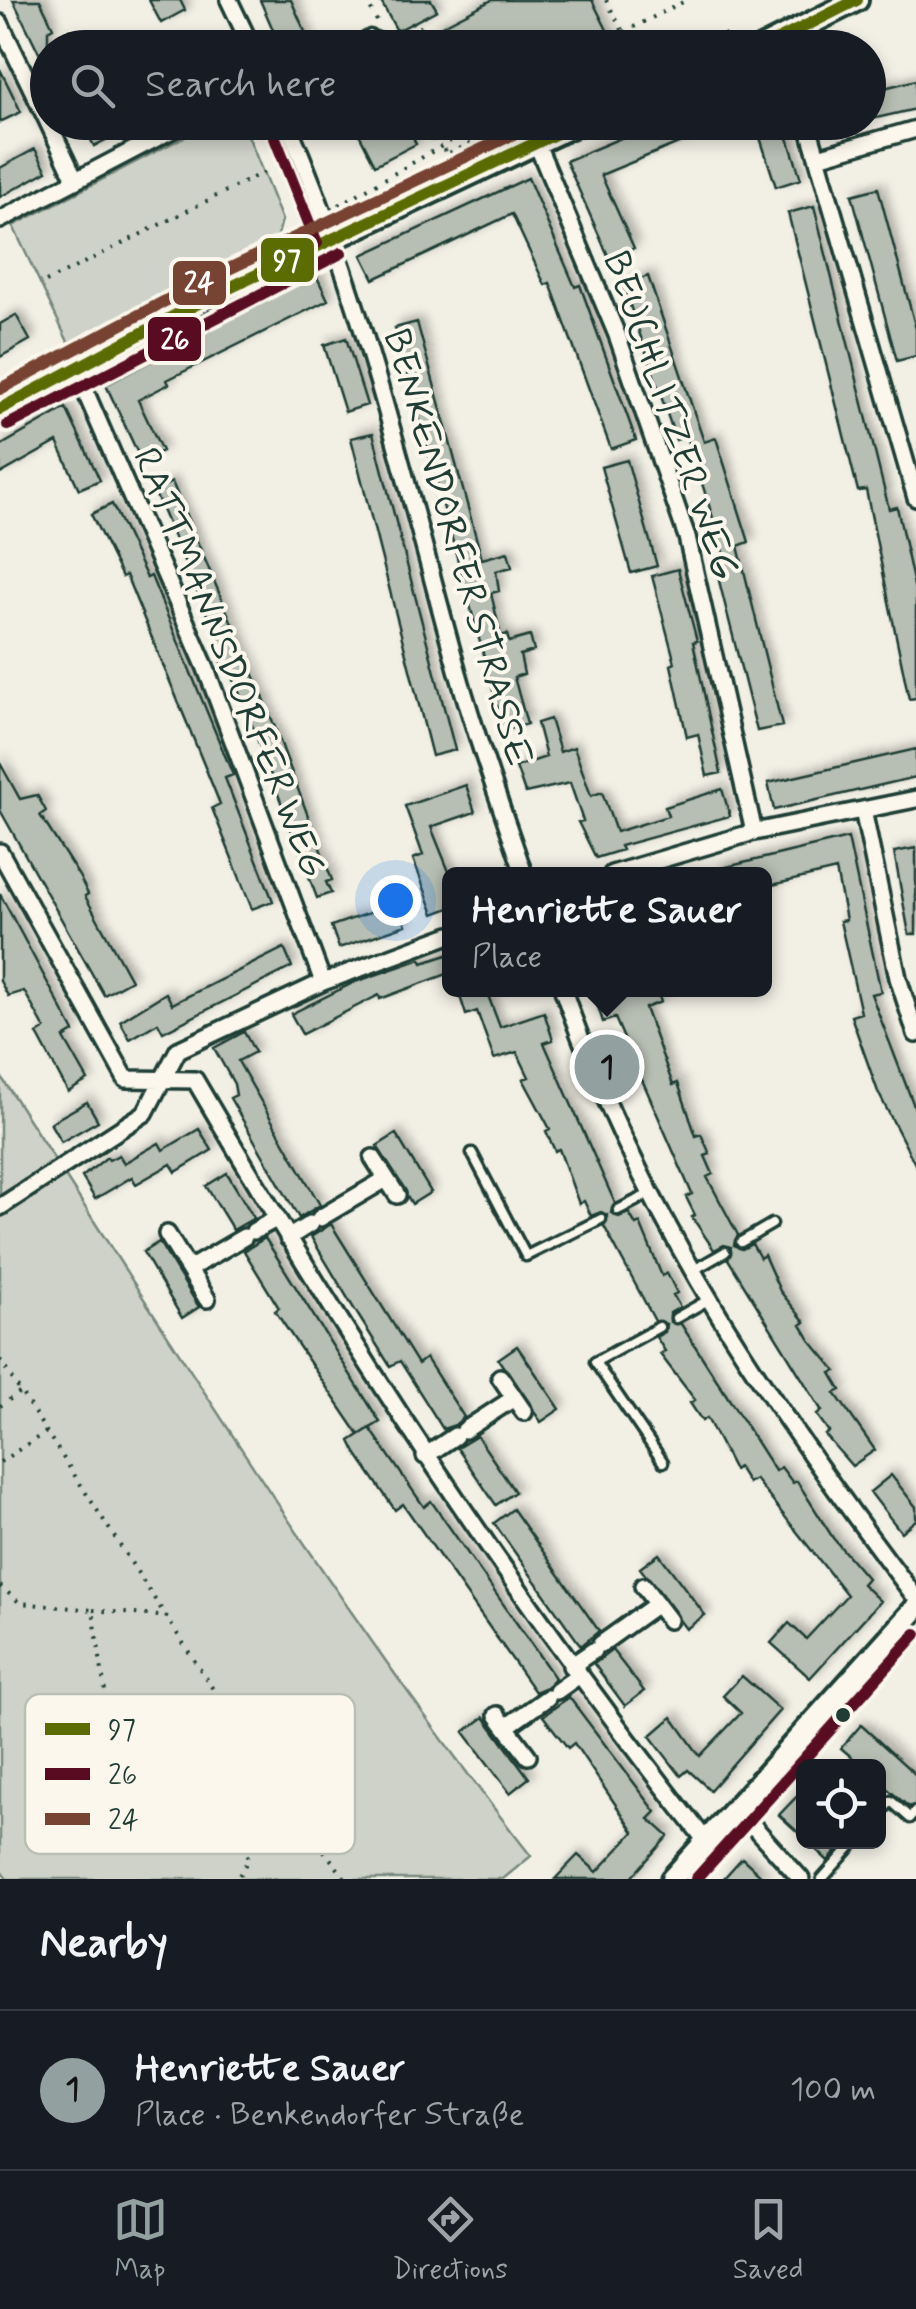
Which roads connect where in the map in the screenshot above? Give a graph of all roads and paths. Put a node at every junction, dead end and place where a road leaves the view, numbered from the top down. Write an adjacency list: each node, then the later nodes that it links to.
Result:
1 (229, 0): 7 (street)
2 (366, 0): 8 (path)
3 (606, 0): 9 (path)
4 (687, 0): 10 (path)
5 (858, 0): 11 (street)
6 (0, 23): 12 (street)
7 (243, 30)
8 (381, 30)
9 (623, 30)
10 (628, 30)
11 (801, 30)
12 (30, 85)
13 (916, 129): 14 (street)
14 (886, 138)
15 (57, 140): 27 (street)
16 (152, 140): 27 (street)
17 (295, 140): 28 (street, BENKENDORFER STRASSE)
18 (457, 140): 24 (path)
19 (478, 140): 24 (path)
20 (540, 140): 23 (street)
21 (813, 140): 25 (street)
22 (878, 140): 25 (street)
23 (536, 142): 30 (street); 37 (street, BEUCHLITZER WEG)
24 (444, 149): 28 (path)
25 (818, 157): 34 (street)
26 (270, 170): 31 (path)
27 (75, 179): 29 (street)
28 (326, 212): 30 (street, BENKENDORFER STRASSE)
29 (0, 220)
30 (333, 237): 32 (street); 39 (street, BENKENDORFER STRASSE)
31 (46, 282)
32 (74, 368): 33 (street); 42 (street, RATTMANNSDORFER WEG)
33 (0, 410)
34 (916, 498)
35 (916, 799): 36 (street)
36 (864, 810): 37 (street); 44 (street)
37 (754, 832): 40 (street)
38 (0, 852): 45 (street)
39 (522, 867)
40 (636, 867)
41 (442, 938): 42 (street)
42 (324, 982): 45 (street)
43 (566, 997): 49 (street)
44 (916, 1034)
45 (162, 1082): 51 (street); 54 (street)
46 (472, 1153): 53 (lane)
47 (373, 1158): 48 (street)
48 (386, 1179): 50 (street); 57 (street)
49 (651, 1193): 52 (lane); 61 (street)
50 (396, 1195)
51 (0, 1207)
52 (618, 1210)
53 (600, 1218)
54 (276, 1219): 57 (street); 60 (street)
55 (772, 1224): 58 (lane)
56 (168, 1234): 60 (street)
57 (288, 1238): 73 (street)
58 (741, 1242)
59 (724, 1252): 61 (lane)
60 (189, 1269): 62 (street)
61 (692, 1272): 63 (street)
62 (207, 1299)
63 (708, 1300): 64 (lane); 78 (street)
64 (676, 1318)
65 (659, 1327): 75 (lane)
66 (0, 1360): 68 (path)
67 (500, 1378): 69 (street)
68 (21, 1392): 70 (path); 72 (path)
69 (514, 1398): 71 (street); 73 (street)
70 (0, 1406)
71 (524, 1412)
72 (46, 1432): 74 (path); 82 (path)
73 (425, 1456): 84 (street)
74 (1, 1459)
75 (663, 1462)
76 (0, 1586): 81 (path)
77 (643, 1586): 79 (street)
78 (916, 1598)
79 (657, 1604): 83 (street); 84 (street)
80 (916, 1608): 89 (street)
81 (93, 1610): 82 (path); 85 (path)
82 (168, 1617): 86 (path)
83 (668, 1620)
84 (575, 1671): 87 (street); 91 (street)
85 (105, 1694)
86 (217, 1694)
87 (528, 1756)
88 (886, 1806): 90 (lane)
89 (736, 1807): 91 (street); 98 (street)
90 (916, 1811)
91 (706, 1841): 97 (street)
92 (849, 1849): 99 (lane)
93 (246, 1854): 95 (path)
94 (327, 1854): 96 (path)
95 (238, 1879)
96 (346, 1879)
97 (672, 1879)
98 (801, 1879)
99 (822, 1879)

